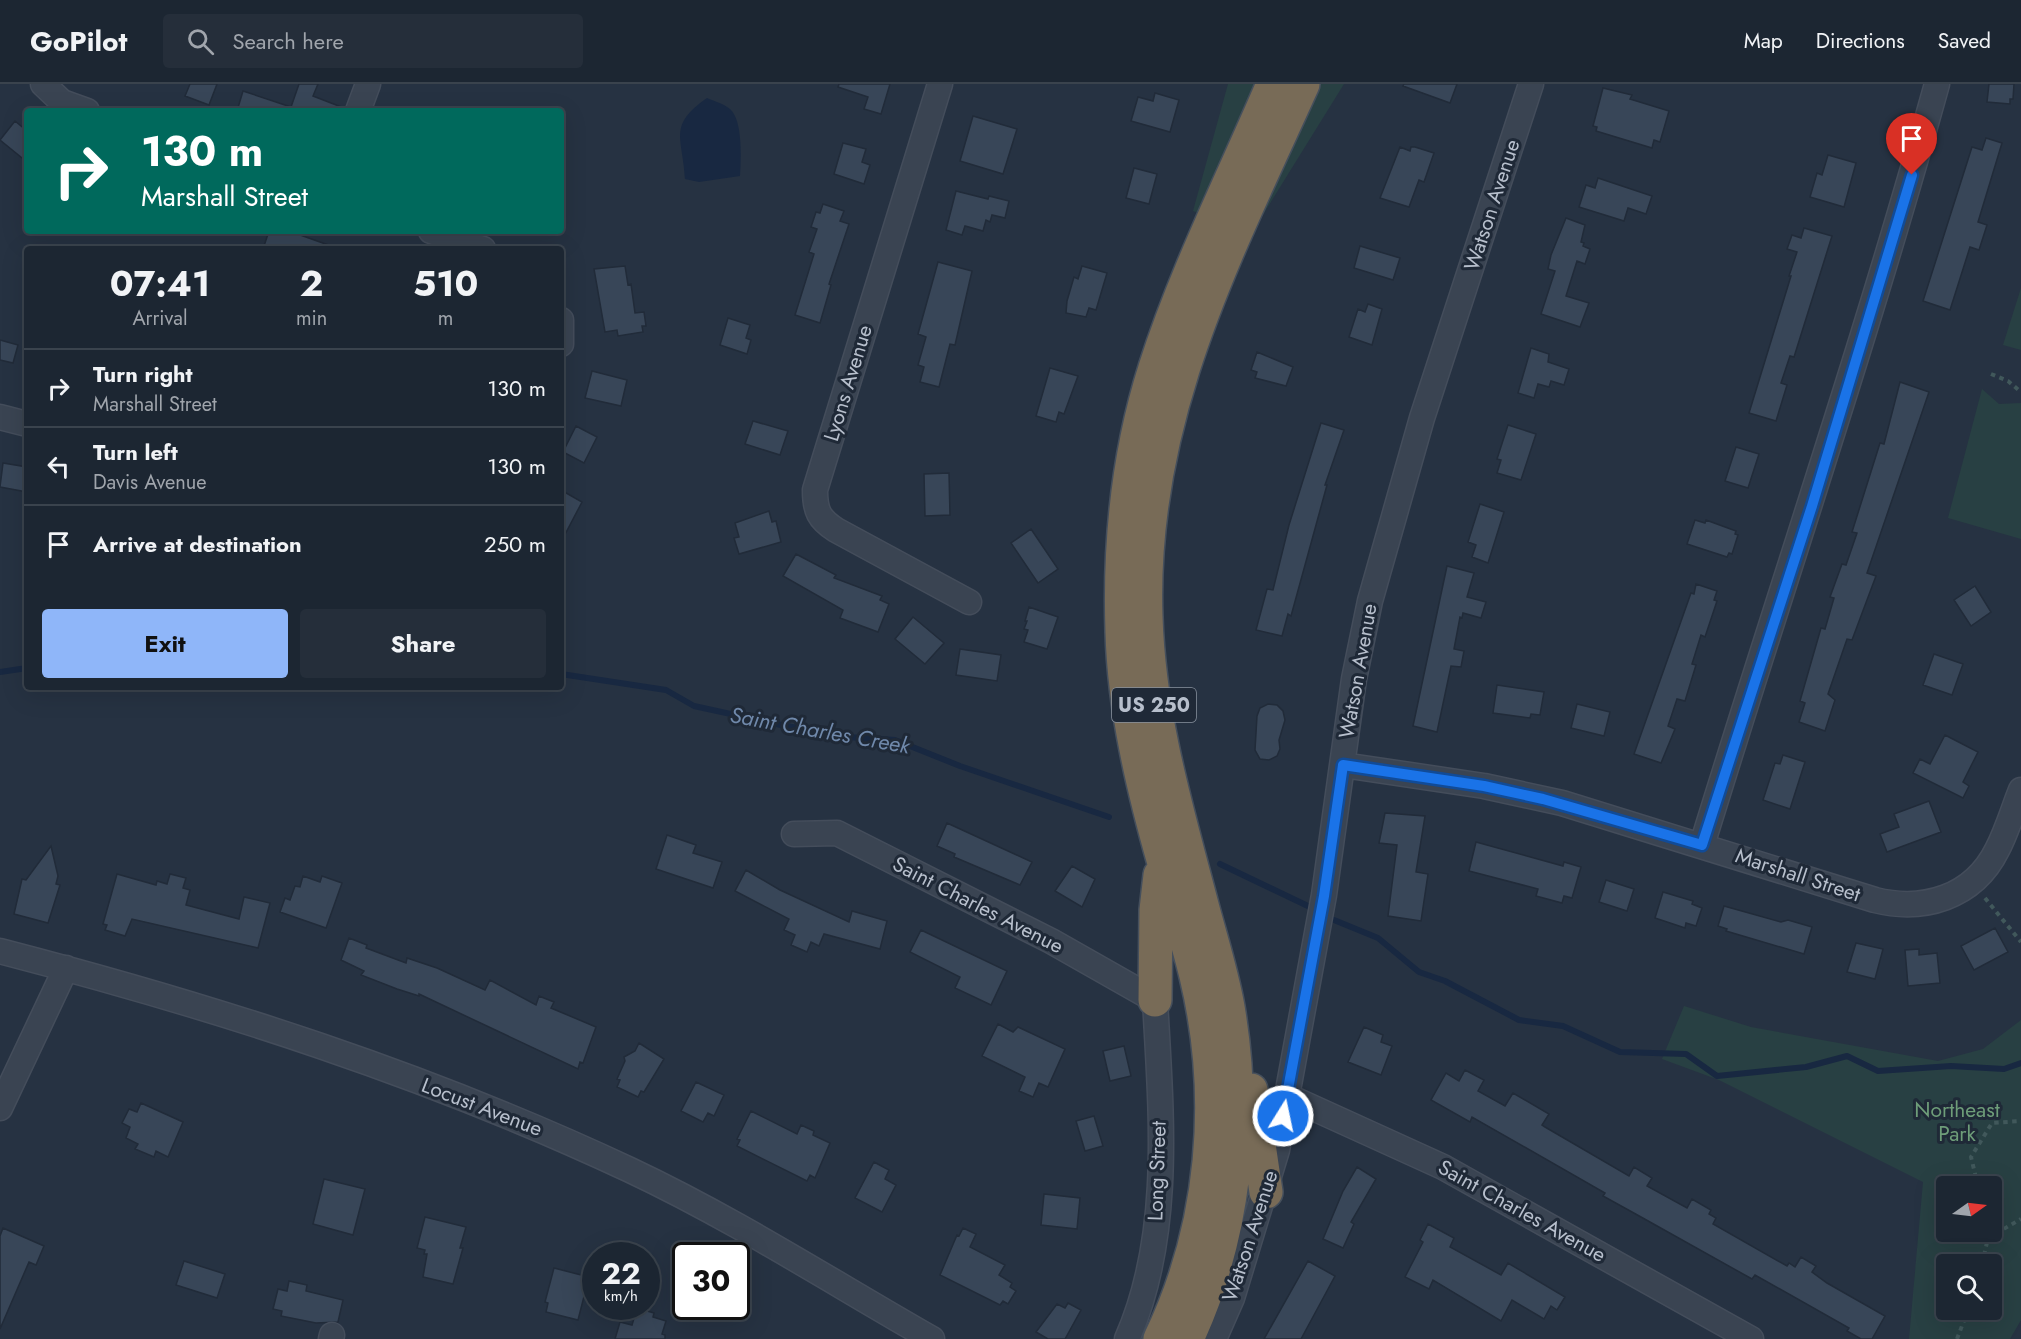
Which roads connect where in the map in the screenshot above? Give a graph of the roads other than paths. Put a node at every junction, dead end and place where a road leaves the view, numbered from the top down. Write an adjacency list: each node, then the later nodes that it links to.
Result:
1 (43, 84): 10 (street)
2 (368, 84): 11 (street)
3 (940, 84): 18 (street, Lyons Avenue)
4 (1250, 84): 13 (highway)
5 (1273, 84): 13 (highway, US 250)
6 (1303, 84): 12 (highway, US 250)
7 (1321, 84): 12 (highway)
8 (1531, 84): 19 (street, Watson Avenue)
9 (1937, 84): 22 (street)
10 (79, 108)
11 (359, 108)
12 (1254, 193): 27 (highway, US 250)
13 (1209, 233): 23 (highway, US 250)
14 (440, 234): 15 (street)
15 (474, 246)
16 (0, 417): 17 (street)
17 (24, 423)
18 (969, 602)
19 (1343, 765): 22 (street, Marshall Street); 28 (street, Watson Avenue)
20 (2021, 790): 22 (street, Marshall Street)
21 (794, 834): 26 (street, Saint Charles Avenue)
22 (1702, 845)
23 (1162, 859): 26 (highway); 33 (highway, US 250)
24 (0, 951): 25 (street, Locust Avenue)
25 (66, 968): 29 (street); 31 (street, Locust Avenue)
26 (1155, 1000): 32 (street, Long Street)
27 (1228, 1006): 30 (highway); 34 (highway, US 250)
28 (1287, 1096): 30 (street, Watson Avenue); 36 (street, Saint Charles Avenue)
29 (0, 1108)
30 (1266, 1192): 35 (street, Watson Avenue)
31 (932, 1339)
32 (1127, 1339)
33 (1160, 1339)
34 (1187, 1339)
35 (1215, 1339)
36 (1751, 1339)

